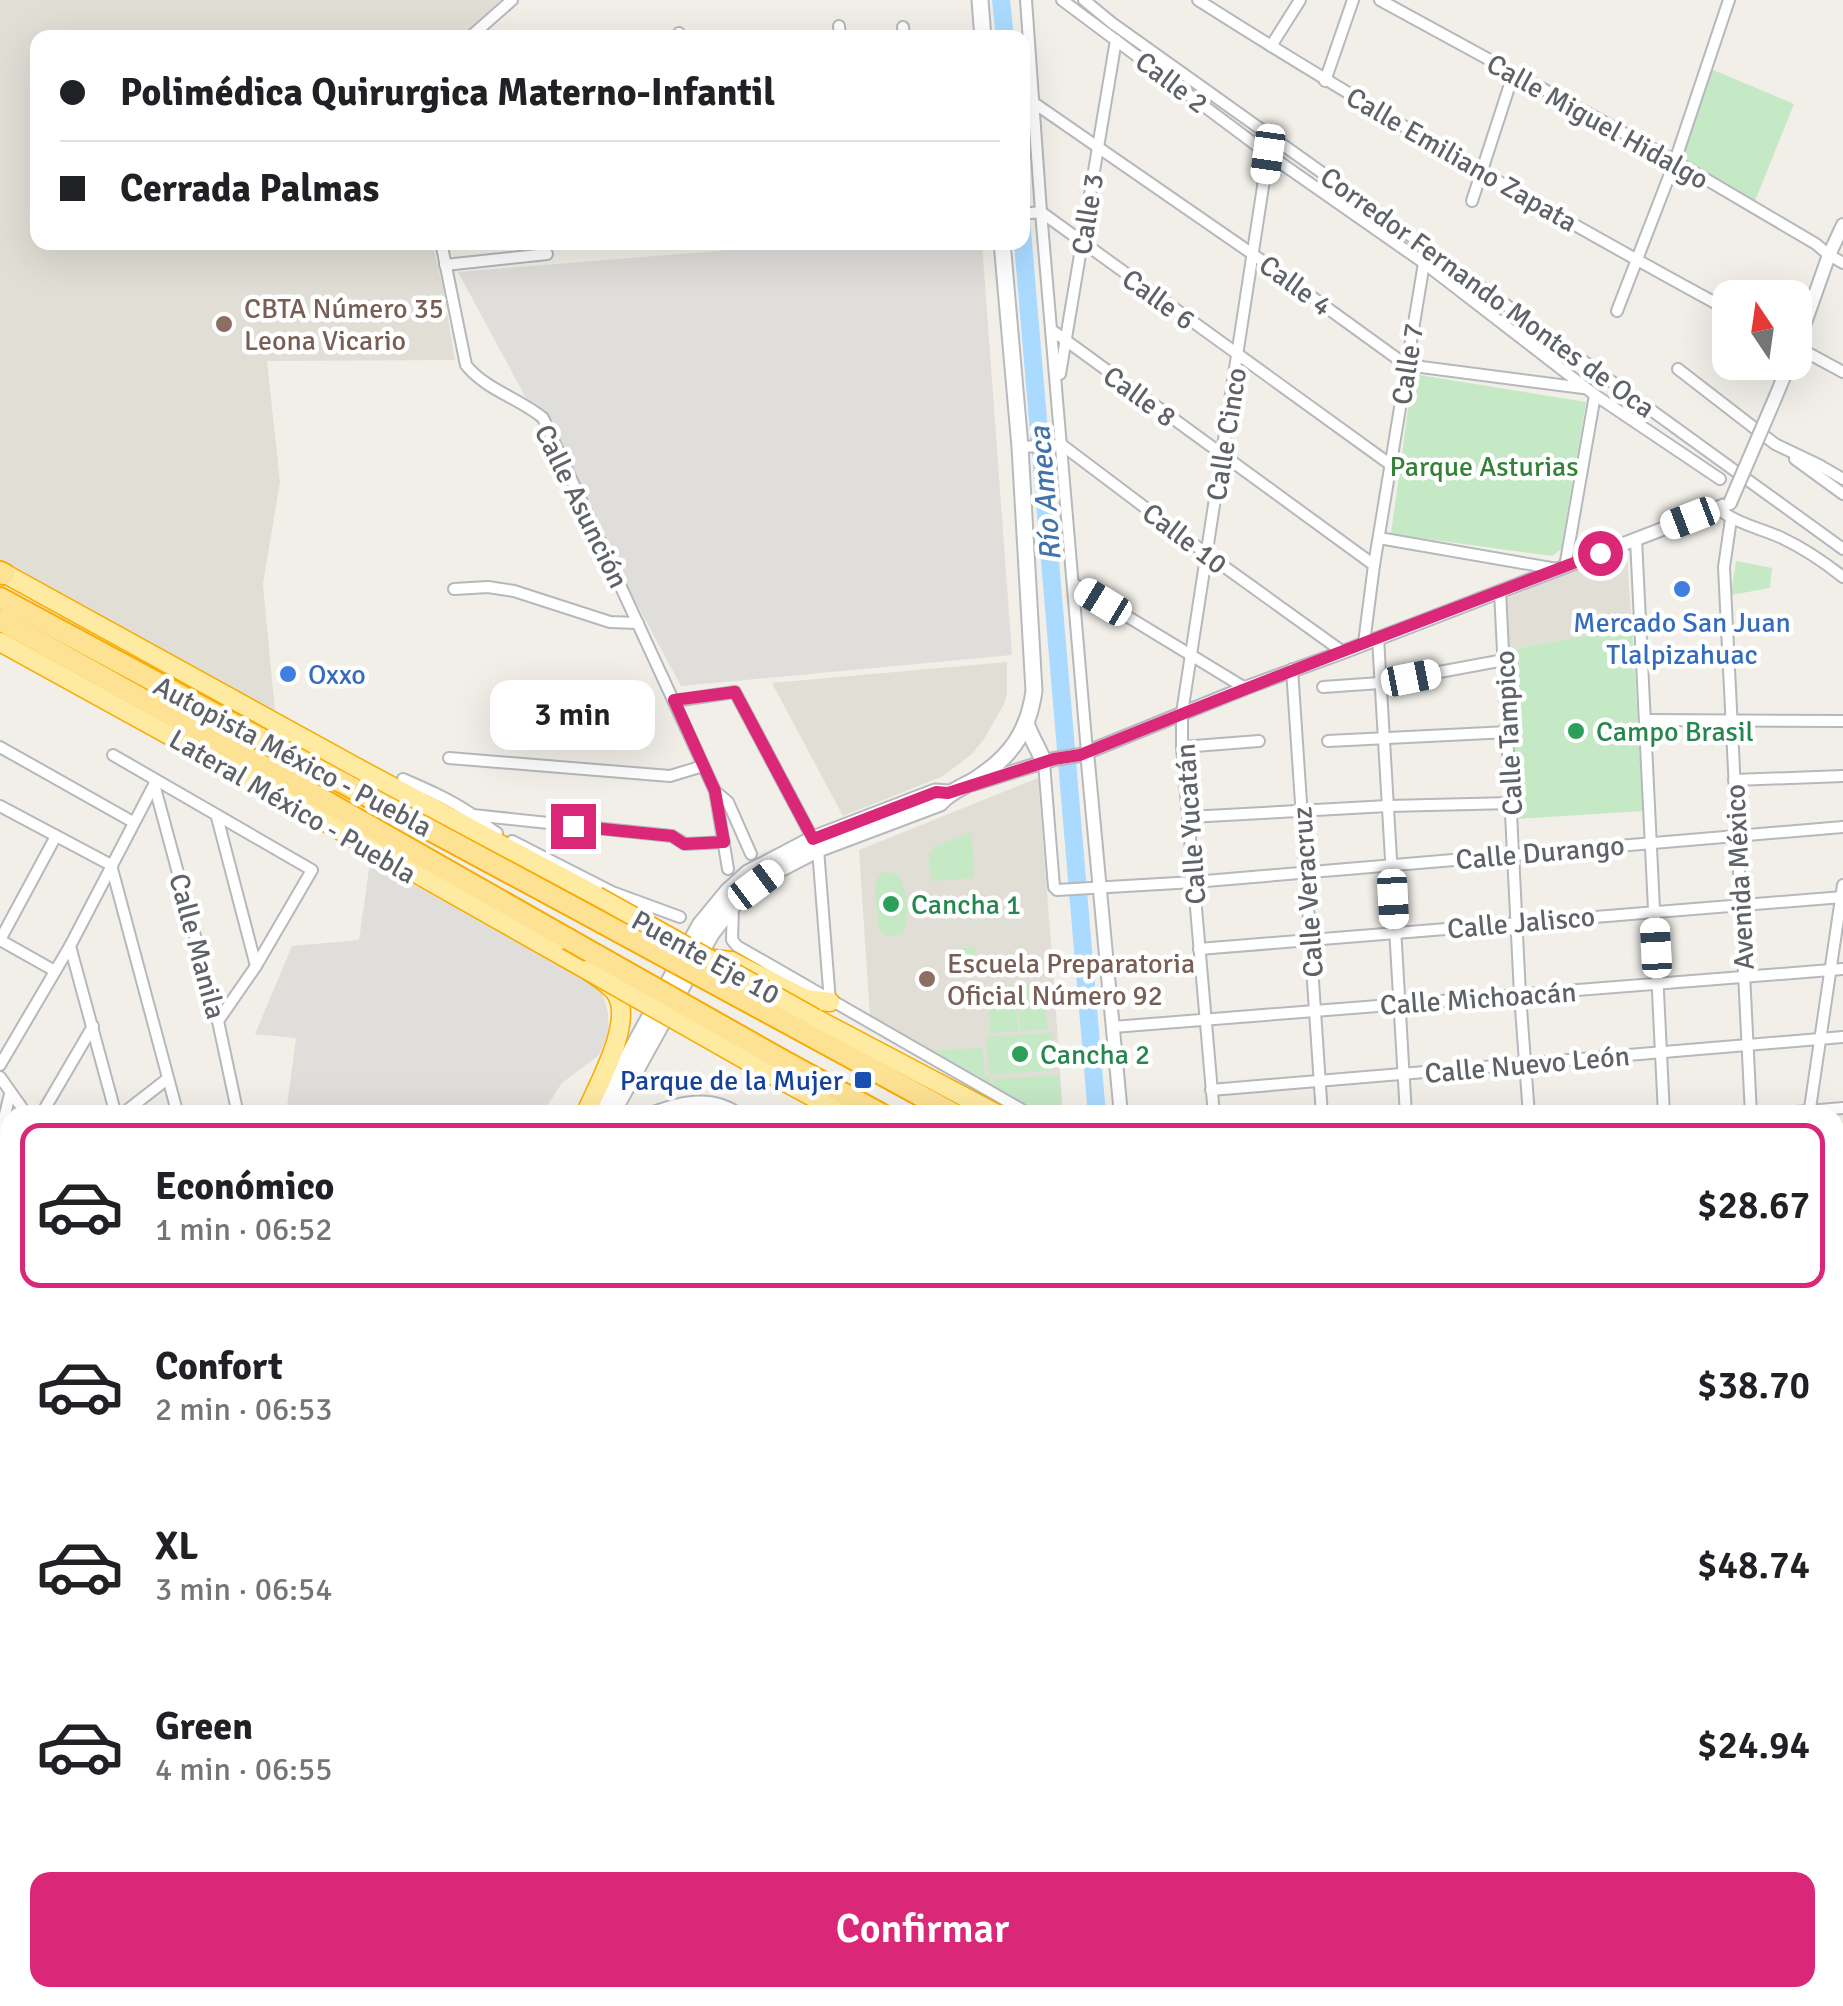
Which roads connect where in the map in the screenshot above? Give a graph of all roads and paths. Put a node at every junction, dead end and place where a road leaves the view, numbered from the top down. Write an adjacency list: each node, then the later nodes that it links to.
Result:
1 (512, 0): 12 (street)
2 (980, 0): 13 (main road)
3 (1026, 0): 14 (street)
4 (1062, 0): 15 (street, Calle 2)
5 (1084, 0): 11 (street, Corredor Fernando Montes de Oca)
6 (1198, 0): 17 (street, Calle Emiliano Zapata)
7 (1300, 0): 17 (street)
8 (1353, 0): 20 (street)
9 (1380, 0): 19 (street, Calle Miguel Hidalgo)
10 (1729, 0): 24 (street)
11 (1101, 14): 15 (street); 64 (street, Corredor Fernando Montes de Oca)
12 (479, 30)
13 (982, 30)
14 (1028, 30)
15 (1103, 30): 16 (street, Calle 2)
16 (1116, 40): 22 (street, Calle 3); 23 (street, Calle 2)
17 (1271, 46): 20 (street, Calle Emiliano Zapata)
18 (1030, 52): 21 (street)
19 (1514, 75): 24 (street, Calle Miguel Hidalgo); 25 (street)
20 (1325, 81): 25 (street, Calle Emiliano Zapata)
21 (1034, 103): 22 (street, Calle 4); 27 (street)
22 (1098, 147): 29 (street, Calle 3); 34 (street, Calle 4)
23 (1268, 154): 34 (street, Calle Cinco); 37 (street, Calle 2)
24 (1675, 161): 32 (street, Calle Miguel Hidalgo); 35 (street)
25 (1483, 171): 26 (street); 35 (street, Calle Emiliano Zapata)
26 (1472, 201)
27 (1031, 213): 29 (street, Calle 6); 42 (street)
28 (1843, 224): 32 (street)
29 (1082, 243): 43 (street, Calle 3); 44 (street, Calle 6)
30 (442, 250): 38 (street, Calle Asunción)
31 (1003, 250): 54 (main road)
32 (1836, 250): 36 (street, Calle Miguel Hidalgo); 40 (street)
33 (547, 254): 38 (street)
34 (1254, 255): 44 (street, Calle Cinco); 46 (street, Calle 4)
35 (1636, 260): 39 (street, Calle Emiliano Zapata); 41 (street)
36 (1843, 262)
37 (1424, 264): 46 (street, Calle 7); 51 (street, Calle 2)
38 (445, 265): 75 (street, Calle Asunción)
39 (1712, 300)
40 (1812, 309)
41 (1617, 310)
42 (1052, 332): 43 (street, Calle 8); 50 (street)
43 (1066, 341): 50 (street, Calle 3); 55 (street, Calle 8)
44 (1238, 355): 55 (street, Calle Cinco); 56 (street, Calle 6)
45 (1812, 356): 48 (street)
46 (1406, 365): 51 (street, Calle 4); 56 (street, Calle 7)
47 (1678, 369): 52 (street)
48 (1843, 372)
49 (1783, 380): 60 (street, bridge)
50 (1058, 388): 53 (street)
51 (1591, 392): 57 (street, Calle 2); 67 (street)
52 (1775, 444): 58 (street); 59 (street)
53 (1062, 445): 54 (street); 65 (street, Calle 10); 70 (street)
54 (1024, 446): 90 (main road)
55 (1222, 456): 65 (street, Calle Cinco); 66 (street, Calle 8)
56 (1392, 465): 62 (street, Calle 7)
57 (1720, 479)
58 (1843, 479)
59 (1843, 494)
60 (1724, 506): 61 (street); 63 (street)
61 (1731, 519): 69 (street); 88 (street, Avenida México)
62 (1380, 538): 66 (street, Calle 7); 67 (street)
63 (1636, 539): 67 (street); 87 (street)
64 (1843, 549)
65 (1208, 555): 78 (street, Calle 10); 79 (street, Calle Cinco)
66 (1374, 566): 76 (street, Calle 7)
67 (1561, 568): 72 (street)
68 (1, 572): 119 (highway)
69 (1843, 577)
70 (1074, 584): 79 (street); 97 (street)
71 (454, 590): 75 (street)
72 (1500, 591): 76 (street); 80 (street, Calle Tampico)
73 (0, 598): 135 (highway, Autopista México - Puebla)
74 (0, 620): 140 (highway, Autopista México - Puebla)
75 (638, 624): 85 (street, Calle Asunción)
76 (1371, 641): 78 (street); 82 (street, Calle 7)
77 (0, 642): 147 (highway, Lateral México - Puebla)
78 (1343, 652): 81 (street)
79 (1192, 655): 84 (street); 86 (street, Calle Cinco)
80 (1504, 660): 82 (street); 91 (street, Calle Tampico)
81 (1292, 669): 84 (street); 111 (street, Calle Veracruz)
82 (1380, 683): 83 (street); 92 (street, Calle 7)
83 (1324, 687)
84 (1245, 688): 86 (street)
85 (674, 700): 101 (street, Calle Asunción); 122 (street)
86 (1182, 713): 95 (street, Calle Yucatán); 97 (street)
87 (1645, 720): 88 (street); 121 (street)
88 (1730, 720): 89 (street); 104 (street, Avenida México)
89 (1843, 721)
90 (1026, 723): 100 (main road); 107 (main road)
91 (1508, 732): 92 (street); 108 (street, Calle Tampico)
92 (1384, 738): 93 (street); 109 (street, Calle 7)
93 (1328, 740)
94 (1259, 741): 95 (street)
95 (1182, 747): 114 (street, Calle Yucatán)
96 (0, 748): 115 (street)
97 (1084, 753): 100 (street); 131 (street)
98 (112, 755): 105 (street)
99 (450, 758): 101 (street)
100 (1049, 761): 107 (street); 131 (street, Calle Durango)
101 (703, 766): 106 (street, Calle Asunción)
102 (1843, 776): 104 (street)
103 (403, 778): 112 (street)
104 (1734, 780): 118 (street, Avenida México)
105 (155, 782): 113 (street); 115 (street); 157 (street, Calle Manila)
106 (715, 791): 120 (street, Calle Asunción); 123 (street, Calle Asunción)
107 (955, 791): 122 (main road)
108 (1512, 803): 109 (street); 124 (street, Calle Tampico)
109 (1388, 806): 111 (street); 125 (street, Calle 7)
110 (1, 810): 117 (street)
111 (1302, 810): 114 (street); 128 (street, Calle Veracruz)
112 (473, 815): 119 (street); 120 (street)
113 (217, 816): 146 (street); 146 (street)
114 (1189, 817): 129 (street, Calle Yucatán)
115 (133, 822): 126 (street)
116 (1843, 827): 118 (street, Calle Durango)
117 (56, 836): 126 (street); 141 (street)
118 (1737, 836): 121 (street, Calle Durango); 134 (street, Avenida México)
119 (500, 839): 135 (highway); 137 (street)
120 (724, 842): 127 (street, Calle Asunción)
121 (1651, 843): 124 (street, Calle Durango); 136 (street)
122 (816, 844): 133 (main road); 153 (street); 182 (main road)
123 (751, 854)
124 (1515, 854): 125 (street, Calle Durango); 138 (street, Calle Tampico)
125 (1391, 864): 128 (street, Calle Durango); 139 (street, Calle 7)
126 (111, 865): 143 (street); 170 (street)
127 (728, 869)
128 (1306, 871): 129 (street, Calle Durango); 142 (street, Calle Veracruz)
129 (1194, 882): 131 (street, Calle Durango); 144 (street, Calle Yucatán)
130 (1843, 885): 132 (street)
131 (1096, 888): 160 (street)
132 (1842, 897): 134 (street, Calle Jalisco); 148 (street)
133 (734, 904): 153 (street); 183 (main road)
134 (1740, 905): 136 (street, Calle Jalisco); 150 (street, Avenida México)
135 (592, 906): 145 (highway, Puente Eje 10, bridge); 158 (highway, Puente Eje 10, bridge)
136 (1654, 912): 138 (street, Calle Jalisco); 151 (street)
137 (680, 917)
138 (1516, 922): 139 (street, Calle Jalisco); 152 (street, Calle Tampico)
139 (1395, 933): 142 (street, Calle Jalisco); 154 (street, Calle 7)
140 (568, 939): 167 (highway, Puente Eje 10, bridge)
141 (0, 940): 149 (street)
142 (1310, 940): 144 (street, Calle Jalisco); 155 (street, Calle Veracruz)
143 (70, 946): 149 (street); 159 (street)
144 (1200, 949): 156 (street, Calle Yucatán)
145 (708, 958): 153 (highway); 158 (highway, Puente Eje 10, bridge)
146 (256, 966): 157 (street)
147 (586, 970): 167 (highway, bridge); 181 (highway)
148 (1837, 970): 150 (street, Calle Michoacán); 162 (street)
149 (55, 971): 166 (street)
150 (1744, 977): 151 (street, Calle Michoacán); 163 (street, Avenida México)
151 (1658, 984): 152 (street, Calle Michoacán); 164 (street)
152 (1520, 995): 154 (street, Calle Michoacán); 165 (street, Calle Tampico)
153 (830, 1002): 190 (street)
154 (1400, 1004): 155 (street, Calle Michoacán); 168 (street, Calle 7)
155 (1315, 1011): 156 (street, Calle Michoacán); 171 (street, Calle Veracruz)
156 (1205, 1019): 160 (street, Calle Michoacán); 172 (street, Calle Yucatán)
157 (218, 1021): 180 (street, Calle Manila)
158 (809, 1025): 188 (highway); 189 (highway)
159 (92, 1026): 176 (street); 177 (street)
160 (1113, 1027): 191 (street)
161 (1843, 1037): 162 (street, Calle Nuevo León)
162 (1820, 1040): 163 (street, Calle Nuevo León); 198 (street)
163 (1747, 1046): 164 (street, Calle Nuevo León); 197 (street, Avenida México)
164 (1661, 1052): 165 (street, Calle Nuevo León); 196 (street)
165 (1526, 1063): 168 (street, Calle Nuevo León); 195 (street, Calle Tampico)
166 (0, 1064)
167 (777, 1067): 186 (highway); 187 (highway)
168 (1404, 1074): 171 (street, Calle Nuevo León); 194 (street, Calle 7)
169 (0, 1077): 173 (street)
170 (166, 1080): 178 (street); 179 (street)
171 (1320, 1081): 172 (street, Calle Nuevo León); 193 (street, Calle Veracruz)
172 (1211, 1090): 192 (street, Calle Yucatán)
173 (10, 1094): 174 (street); 175 (street)
174 (6, 1105)
175 (19, 1105)
176 (46, 1105)
177 (115, 1105)
178 (132, 1105)
179 (175, 1105)
180 (232, 1105)
181 (589, 1105)
182 (601, 1105)
183 (616, 1105)
184 (686, 1105): 185 (street)
185 (723, 1105)
186 (832, 1105)
187 (861, 1105)
188 (940, 1105)
189 (978, 1105)
190 (1013, 1105)
191 (1120, 1105)
192 (1213, 1105)
193 (1321, 1105)
194 (1406, 1105)
195 (1528, 1105)
196 (1664, 1105)
197 (1750, 1105)
198 (1810, 1105)

